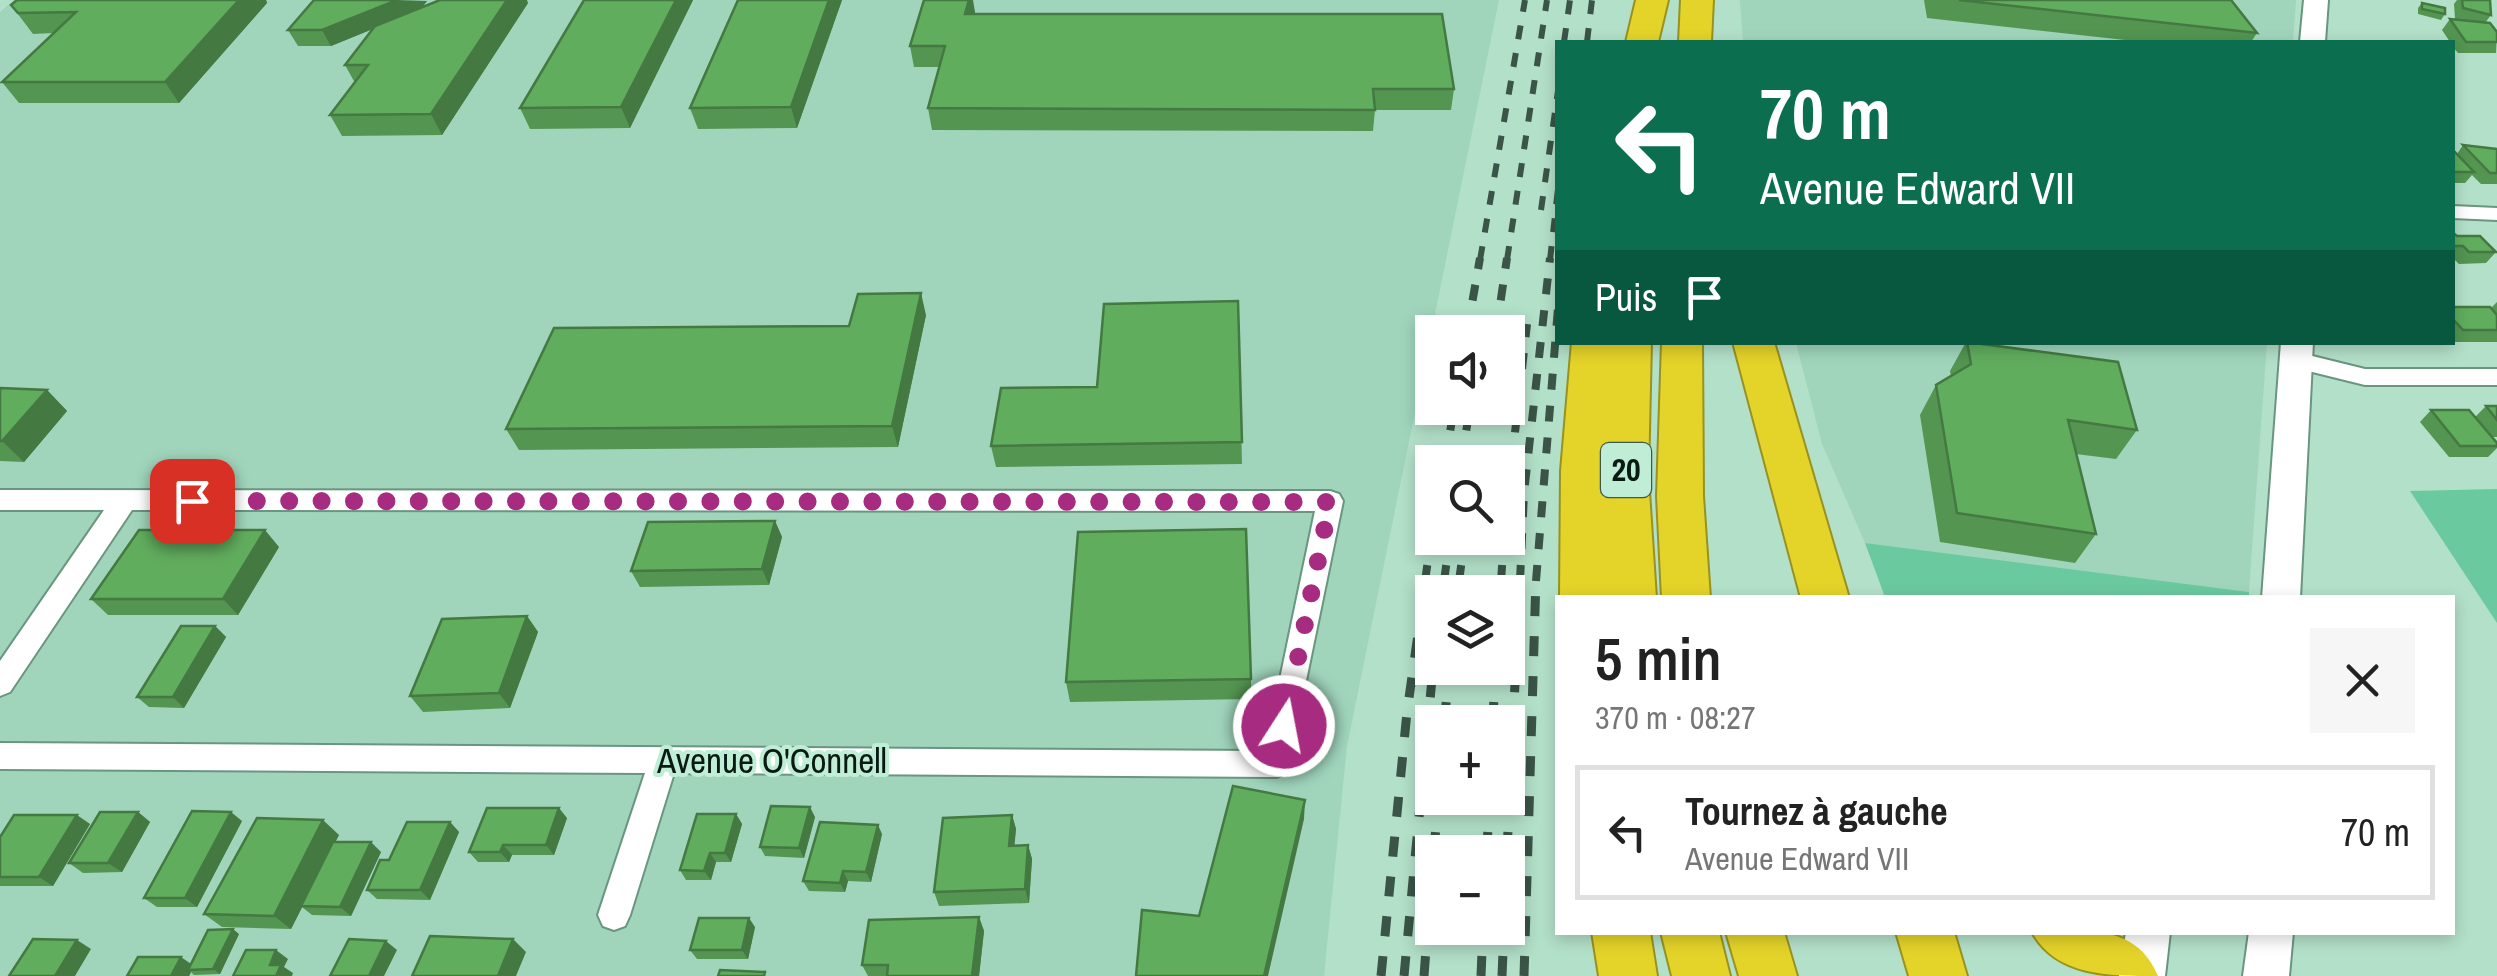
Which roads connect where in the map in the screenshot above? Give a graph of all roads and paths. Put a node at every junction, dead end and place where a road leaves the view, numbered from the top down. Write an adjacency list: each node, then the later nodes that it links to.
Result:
1 (1652, 0): 3 (highway)
2 (2316, 0): 4 (main road)
3 (1646, 40)
4 (2313, 40)
5 (2455, 212): 6 (street)
6 (2497, 214)
7 (1592, 345): 16 (highway)
8 (1631, 345): 17 (highway, 20)
9 (1682, 345): 18 (highway, 20)
10 (1754, 345): 15 (highway)
11 (2297, 351): 12 (street); 21 (main road)
12 (2497, 377)
13 (0, 500): 14 (street)
14 (124, 501): 22 (street); 24 (street, Avenue O'Connell)
15 (1811, 550): 19 (highway); 20 (highway)
16 (1584, 595)
17 (1632, 595)
18 (1686, 595)
19 (1824, 595)
20 (1834, 595)
21 (2281, 595)
22 (0, 684)
23 (0, 756): 24 (street, Avenue O'Connell)
24 (664, 760): 25 (street)
25 (614, 915)
26 (1621, 935): 33 (highway)
27 (1691, 935): 34 (highway)
28 (1756, 935): 35 (highway)
29 (1927, 935): 36 (highway)
30 (2066, 935): 37 (highway)
31 (2148, 935): 38 (main road)
32 (2271, 935): 39 (main road)
33 (1628, 976)
34 (1701, 976)
35 (1768, 976)
36 (1938, 976)
37 (2128, 976)
38 (2142, 976)
39 (2266, 976)

